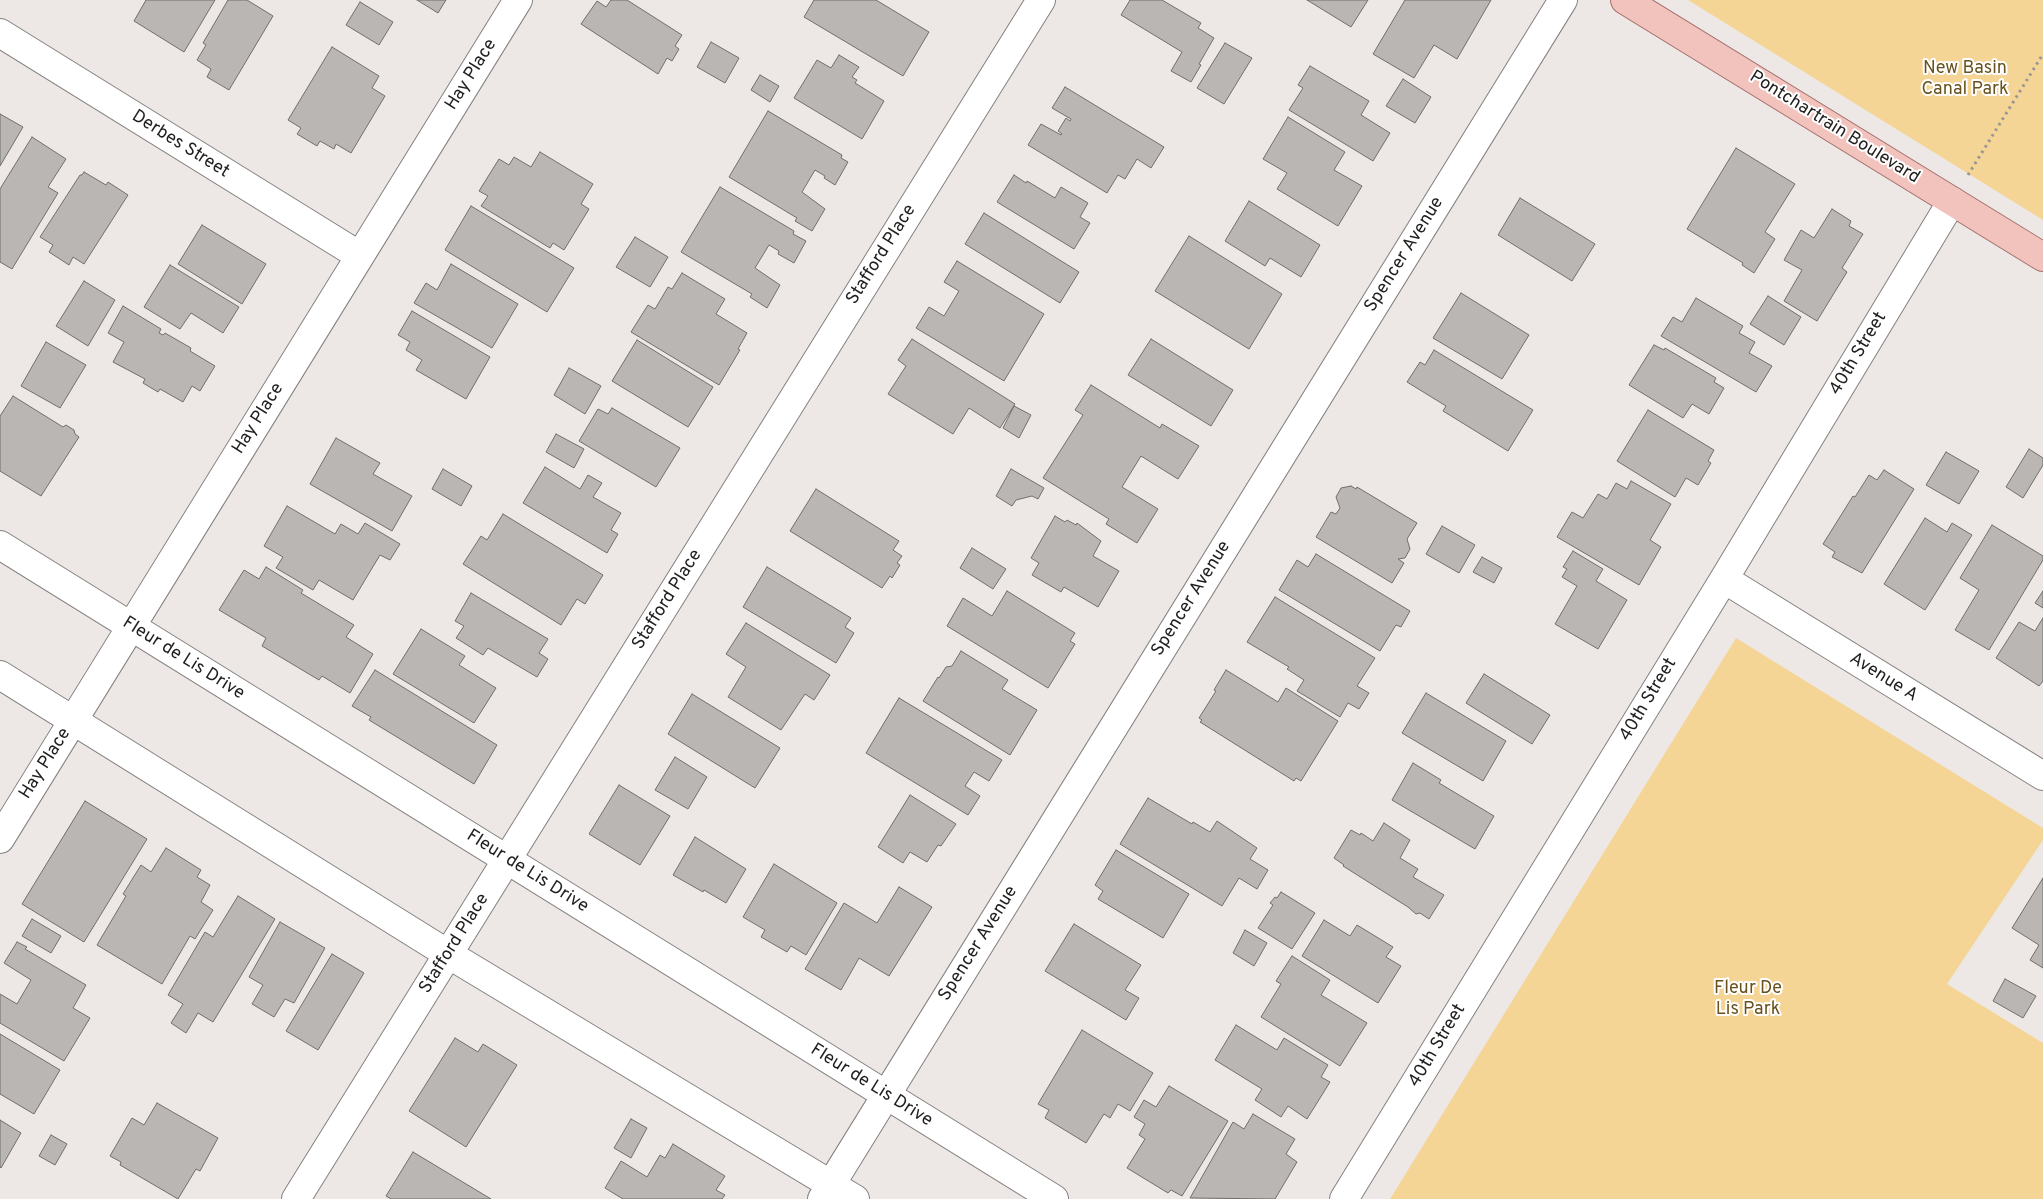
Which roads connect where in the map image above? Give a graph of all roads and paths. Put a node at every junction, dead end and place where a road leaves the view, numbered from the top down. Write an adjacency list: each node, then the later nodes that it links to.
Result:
1 (518, 0): 8 (street, Hay Place)
2 (1041, 0): 17 (street, Stafford Place)
3 (1563, 0): 19 (street, Spencer Avenue)
4 (1625, 0): 7 (main road, Pontchartrain Boulevard)
5 (0, 33): 8 (street, Derbes Street)
6 (2043, 54): 7 (path)
7 (1952, 201): 9 (main road, Pontchartrain Boulevard); 11 (street, 40th Street)
8 (360, 256): 12 (street, Hay Place)
9 (2043, 257)
10 (0, 545): 12 (street, Fleur de Lis Drive)
11 (1724, 579): 15 (street, Avenue A); 24 (street, 40th Street)
12 (131, 626): 14 (street, Hay Place); 17 (street, Fleur de Lis Drive)
13 (0, 675): 14 (street)
14 (73, 720): 16 (street, Hay Place); 18 (street)
15 (2043, 776)
16 (0, 839)
17 (507, 859): 18 (street, Stafford Place); 19 (street, Fleur de Lis Drive)
18 (448, 954): 20 (street); 21 (street, Stafford Place)
19 (886, 1095): 20 (street, Spencer Avenue); 23 (street, Fleur de Lis Drive)
20 (827, 1192): 22 (street)
21 (296, 1199)
22 (855, 1199)
23 (1054, 1199)
24 (1344, 1199)

